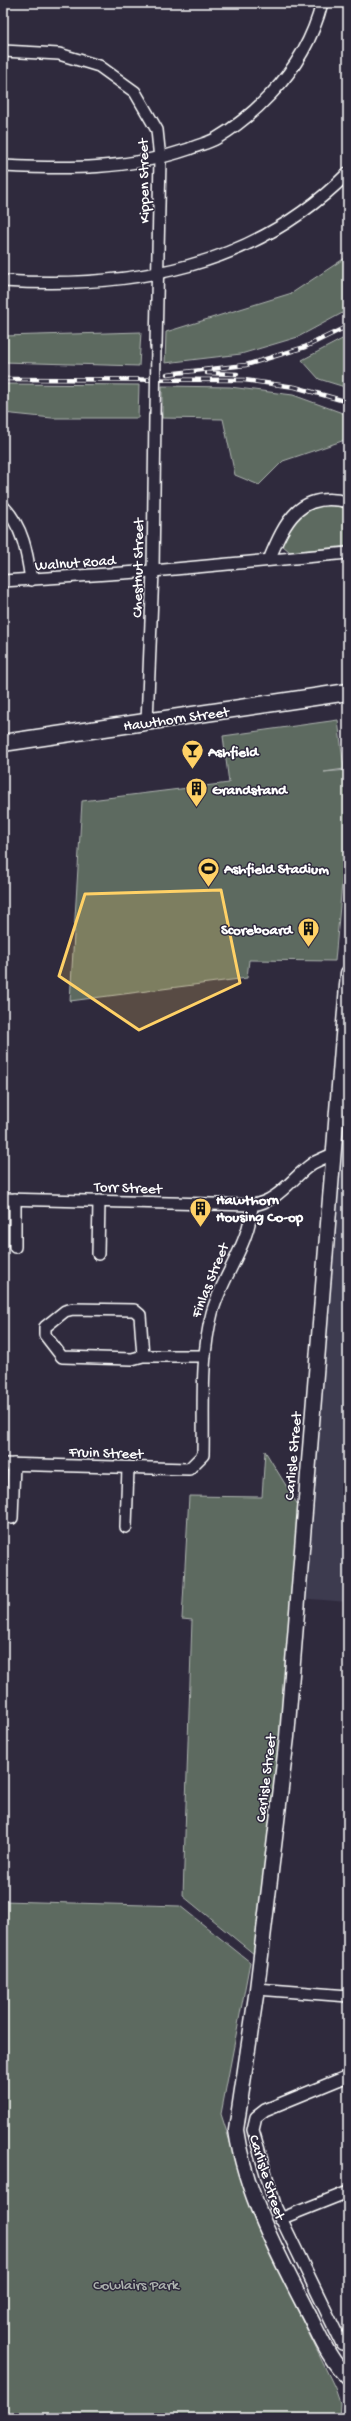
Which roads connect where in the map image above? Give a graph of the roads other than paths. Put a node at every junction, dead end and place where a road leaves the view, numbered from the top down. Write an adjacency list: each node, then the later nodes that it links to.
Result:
1 (322, 3): 3 (street)
2 (3, 51): 3 (street, Kippen Street)
3 (160, 159): 4 (street); 6 (street, Kippen Street)
4 (3, 166)
5 (348, 173): 6 (street)
6 (158, 273): 7 (street); 8 (street, Kippen Street)
7 (3, 281)
8 (156, 346): 9 (street, bridge)
9 (155, 415): 14 (street, Chestnut Street)
10 (348, 502): 13 (street)
11 (3, 506): 15 (street)
12 (348, 553): 13 (street, Walnut Road)
13 (269, 560): 14 (street, Walnut Road)
14 (153, 571): 15 (street, Walnut Road); 18 (street, Chestnut Street)
15 (31, 580): 16 (street, Walnut Road)
16 (3, 581)
17 (348, 692): 18 (main road, Hawthorn Street)
18 (147, 722): 19 (main road, Hawthorn Street)
19 (3, 743)
20 (348, 973): 21 (street)
21 (333, 1154): 25 (street); 36 (street, Carlisle Street)
22 (3, 1199): 23 (street, Torr Street)
23 (15, 1199): 24 (street, Torr Street); 26 (street)
24 (99, 1201): 25 (street, Torr Street); 27 (street)
25 (252, 1206): 29 (street, Finlas Street)
26 (15, 1247)
27 (98, 1254)
28 (144, 1356): 28 (street); 29 (street)
29 (205, 1356): 30 (street, Finlas Street)
30 (203, 1455): 33 (street, Fruin Street)
31 (3, 1464): 32 (street, Fruin Street)
32 (14, 1464): 33 (street, Fruin Street); 34 (street)
33 (128, 1468): 35 (street)
34 (12, 1518)
35 (126, 1526)
36 (257, 1989): 37 (street); 42 (street, Carlisle Street)
37 (348, 1996)
38 (348, 2076): 40 (street, Carlisle Street)
39 (348, 2192): 40 (street)
40 (280, 2219): 41 (street, Carlisle Street)
41 (342, 2344)
42 (348, 2378)

